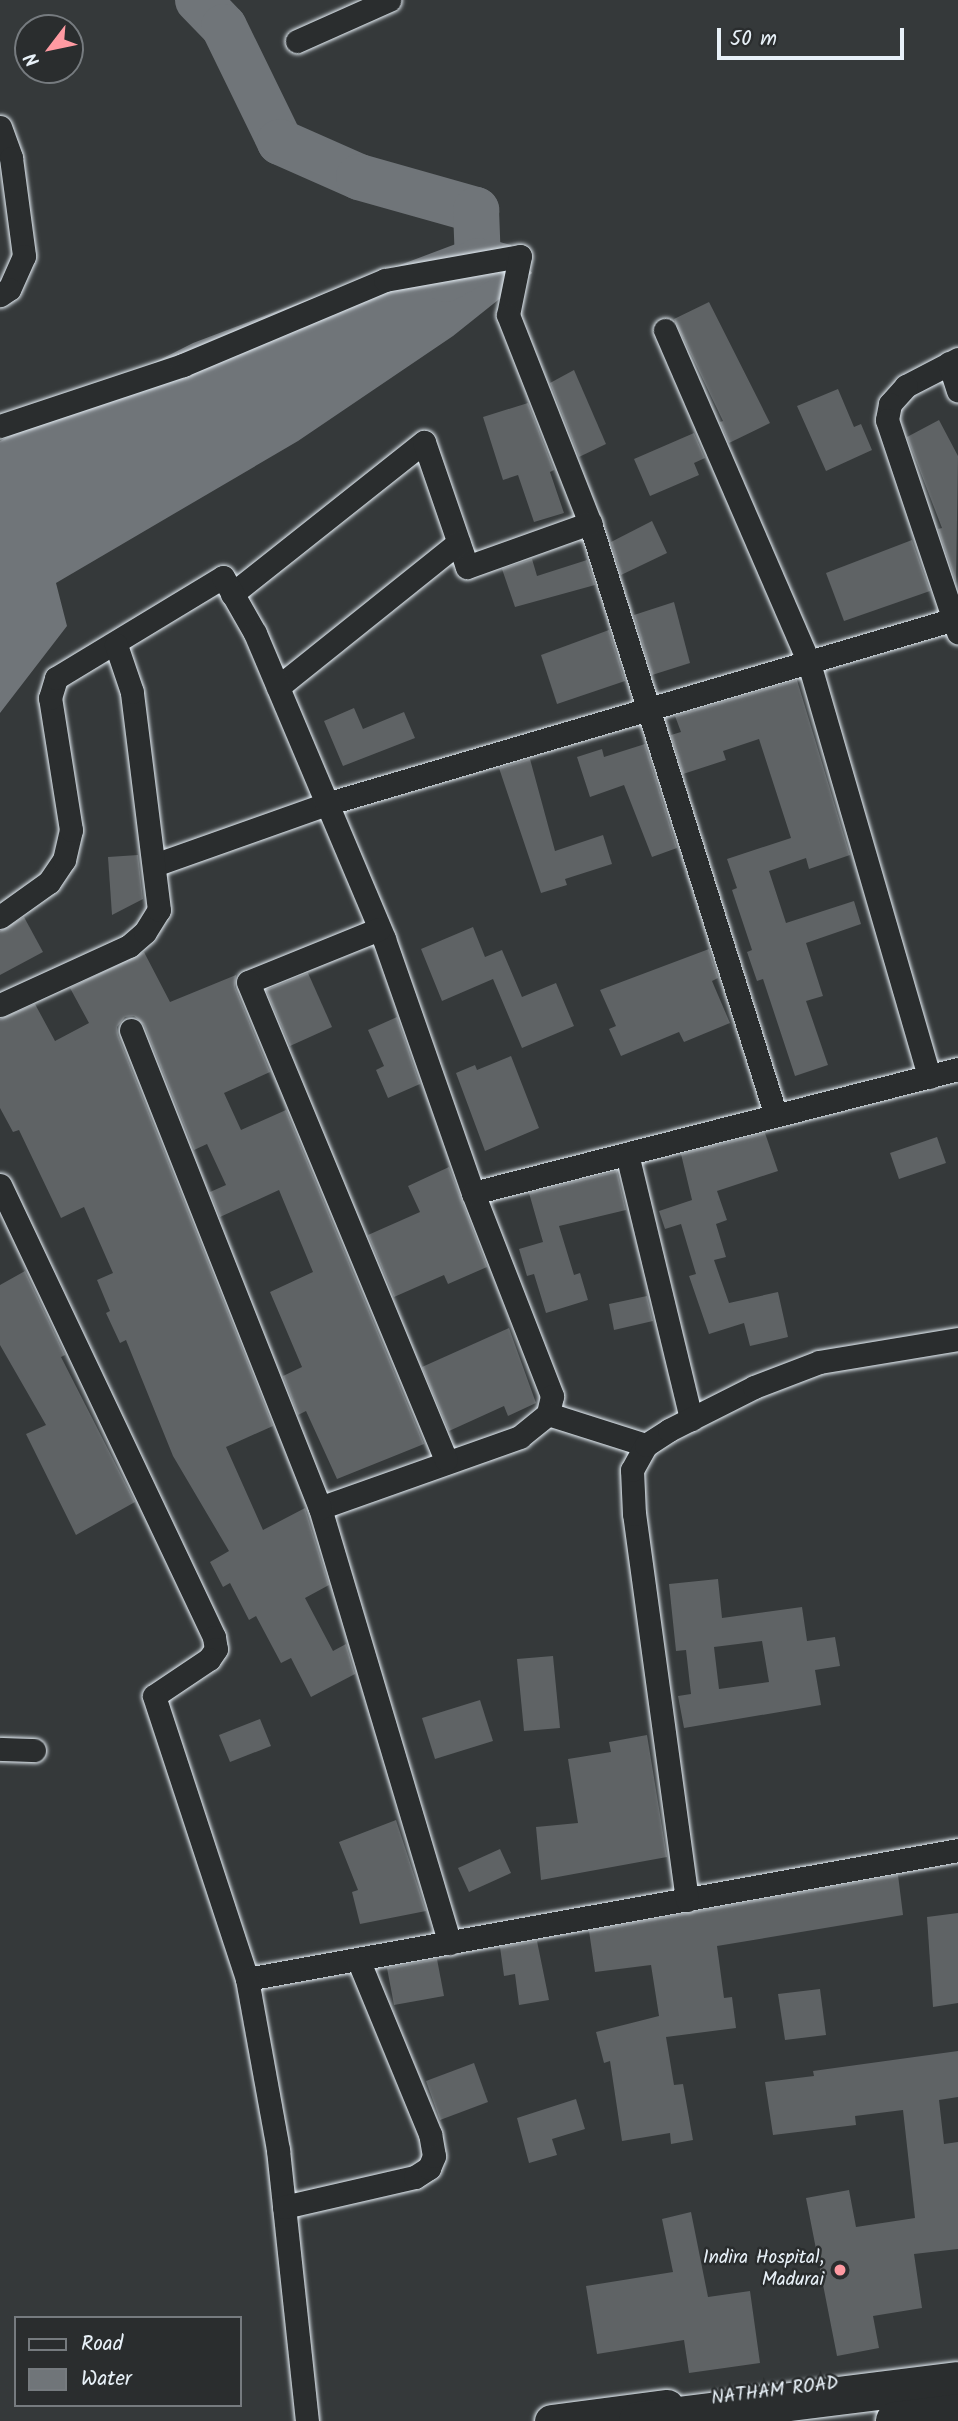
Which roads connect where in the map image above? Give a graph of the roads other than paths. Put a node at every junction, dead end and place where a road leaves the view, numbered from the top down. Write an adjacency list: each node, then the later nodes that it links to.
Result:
1 (389, 0): 2 (street)
2 (297, 41)
3 (0, 127): 4 (street)
4 (0, 295)
5 (664, 330): 14 (street)
6 (953, 361): 7 (street); 12 (street)
7 (958, 391)
8 (0, 426): 9 (street)
9 (590, 523): 10 (street); 16 (street)
10 (458, 543): 11 (street); 15 (street)
11 (232, 594): 13 (street); 15 (street)
12 (956, 623): 14 (street)
13 (116, 645): 18 (street); 19 (street)
14 (809, 663): 16 (street); 24 (street)
15 (278, 687): 17 (street)
16 (652, 709): 17 (street); 25 (street)
17 (326, 804): 18 (street); 20 (street)
18 (157, 864): 21 (street)
19 (0, 916)
20 (379, 929): 28 (street); 33 (street)
21 (0, 1005)
22 (131, 1030): 34 (street)
23 (958, 1069): 24 (street)
24 (929, 1077): 25 (street)
25 (776, 1116): 26 (street)
26 (627, 1154): 28 (street); 31 (street)
27 (0, 1185): 41 (street)
28 (473, 1193): 30 (street)
29 (958, 1339): 31 (street)
30 (548, 1414): 32 (street); 33 (street)
31 (691, 1419): 32 (street)
32 (646, 1445): 38 (street)
33 (446, 1460): 34 (street)
34 (320, 1508): 39 (street)
35 (0, 1749): 36 (street)
36 (34, 1750)
37 (958, 1850): 38 (street)
38 (687, 1900): 39 (street)
39 (450, 1943): 40 (street)
40 (358, 1959): 41 (street); 42 (street)
41 (247, 1979): 42 (street)
42 (284, 2207): 46 (street)
43 (958, 2369): 47 (main road, NATHAM ROAD)
44 (958, 2381): 48 (highway)
45 (958, 2413): 49 (highway)
46 (307, 2421)
47 (551, 2421)
48 (638, 2421)
49 (895, 2421)

